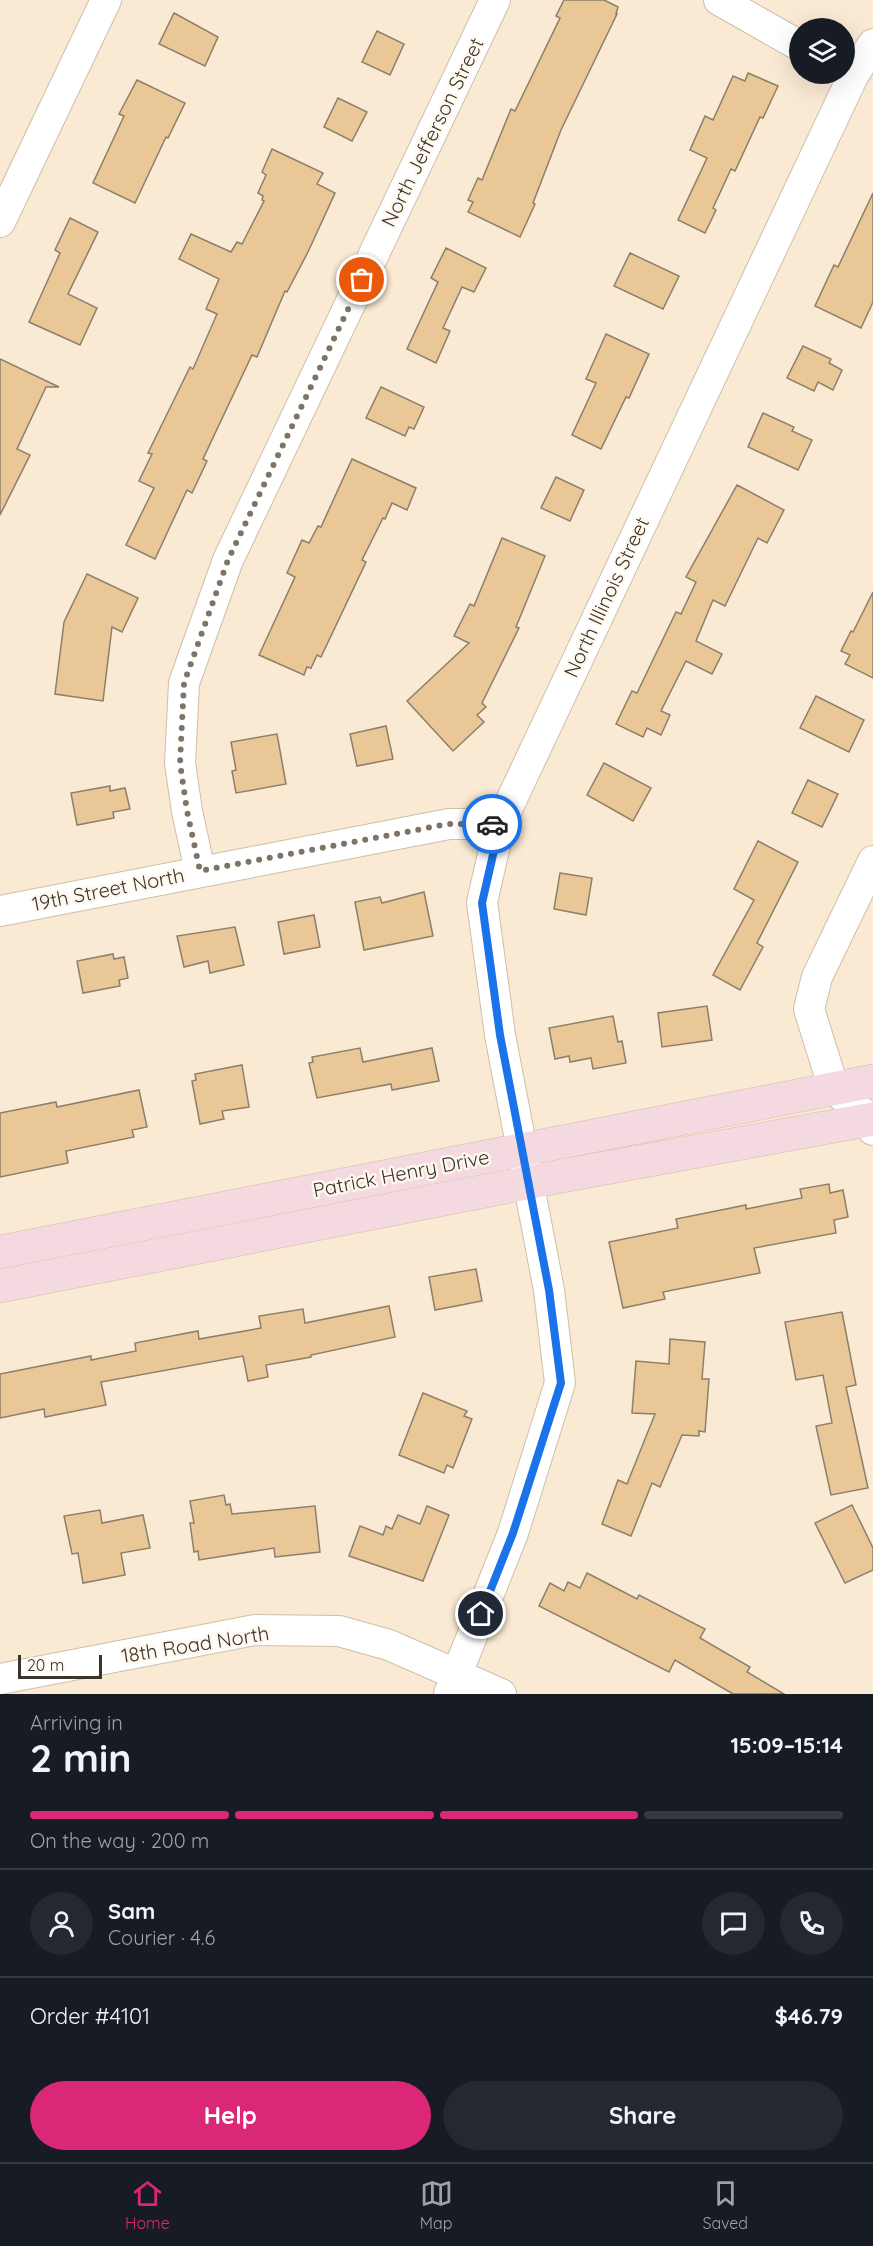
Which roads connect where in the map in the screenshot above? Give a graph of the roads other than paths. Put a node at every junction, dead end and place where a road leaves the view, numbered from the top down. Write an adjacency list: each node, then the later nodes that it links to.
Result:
1 (106, 0): 7 (street)
2 (495, 0): 10 (street, North Jefferson Street)
3 (719, 0): 4 (street)
4 (789, 40)
5 (873, 44): 6 (street, North Illinois Street)
6 (857, 78): 8 (street, North Illinois Street)
7 (0, 222)
8 (500, 824): 10 (street, 19th Street North); 15 (street, North Illinois Street)
9 (873, 861): 13 (street)
10 (200, 871): 11 (street, 19th Street North)
11 (0, 911)
12 (873, 1081): 13 (street, Patrick Henry Drive)
13 (834, 1089): 14 (street); 15 (street, Patrick Henry Drive)
14 (872, 1122): 16 (street, Patrick Henry Drive)
15 (522, 1150): 16 (street, North Illinois Street); 17 (street, Patrick Henry Drive)
16 (527, 1183): 18 (street, Patrick Henry Drive); 20 (street, North Illinois Street)
17 (0, 1252)
18 (0, 1287)
19 (0, 1679): 20 (street, 18th Road North)
20 (452, 1684): 21 (street)
21 (501, 1694)

